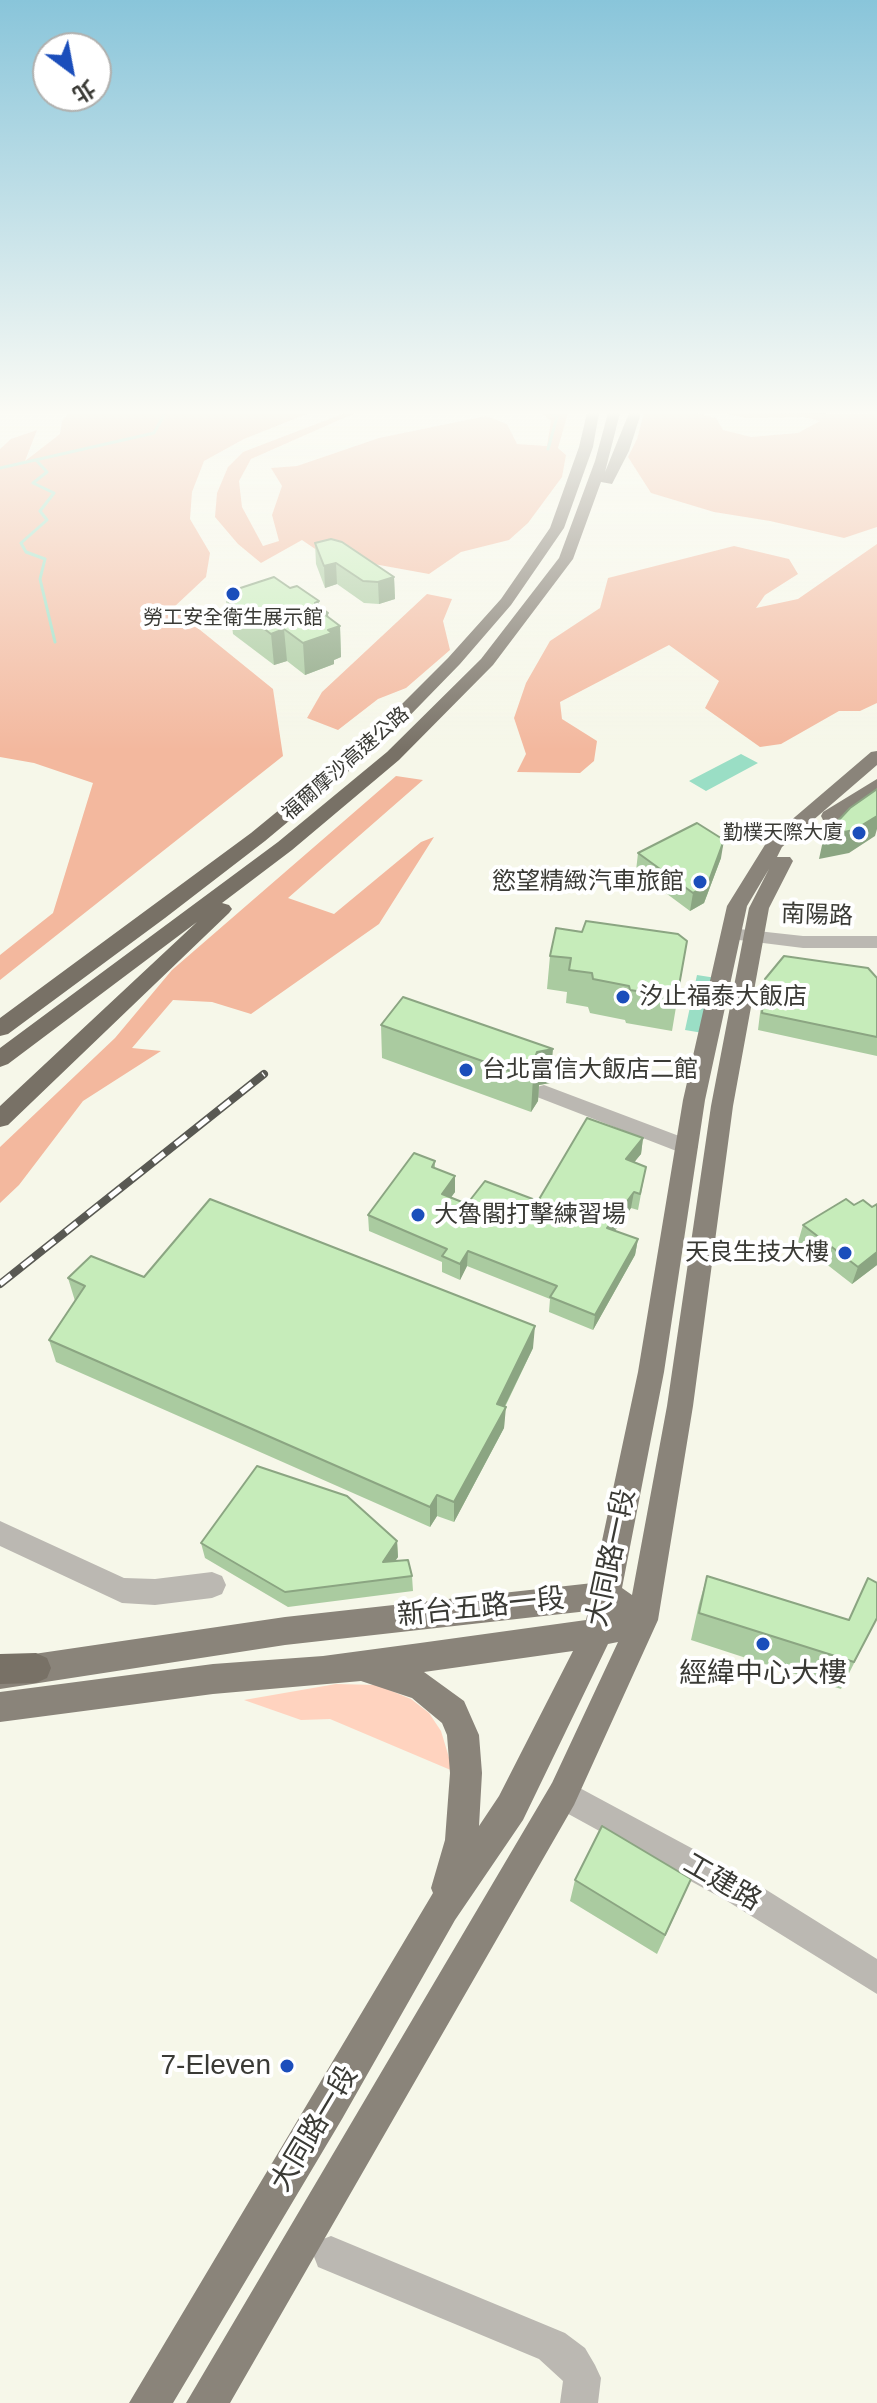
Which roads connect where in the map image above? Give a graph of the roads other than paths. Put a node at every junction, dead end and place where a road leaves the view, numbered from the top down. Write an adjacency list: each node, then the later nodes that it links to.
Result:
1 (558, 525): 11 (highway, 福爾摩沙高速公路)
2 (580, 525): 4 (highway, 福爾摩沙高速公路)
3 (583, 525): 4 (highway)
4 (572, 547): 7 (highway, 福爾摩沙高速公路)
5 (877, 756): 8 (main road, 大同路一段)
6 (877, 784): 9 (main road, 大同路一段)
7 (285, 846): 12 (highway, 福爾摩沙高速公路); 14 (highway)
8 (730, 934): 9 (street, 南陽路); 15 (main road, 大同路一段)
9 (756, 937): 10 (street, 南陽路); 19 (main road, 大同路一段)
10 (877, 942)
11 (0, 1029)
12 (0, 1059)
13 (544, 1092): 15 (street)
14 (0, 1119)
15 (687, 1147): 18 (main road, 大同路一段)
16 (0, 1533): 17 (street)
17 (212, 1585)
18 (608, 1595): 19 (main road); 20 (main road, 大同路一段); 22 (main road, 新台五路一段)
19 (643, 1620): 20 (main road, 新台五路一段); 25 (main road, 大同路一段)
20 (598, 1633): 21 (main road, 新台五路一段); 26 (main road, 大同路一段)
21 (360, 1666): 24 (main road, 新台五路一段); 26 (main road)
22 (36, 1668): 23 (highway)
23 (0, 1672)
24 (0, 1707)
25 (563, 1794): 27 (street, 工建路); 29 (main road, 大同路一段)
26 (443, 1908): 28 (main road, 大同路一段)
27 (877, 1978)
28 (292, 2168): 29 (street); 31 (main road, 大同路一段)
29 (335, 2183): 32 (main road, 大同路一段)
30 (331, 2254): 33 (street)
31 (150, 2403)
32 (207, 2403)
33 (579, 2403)

